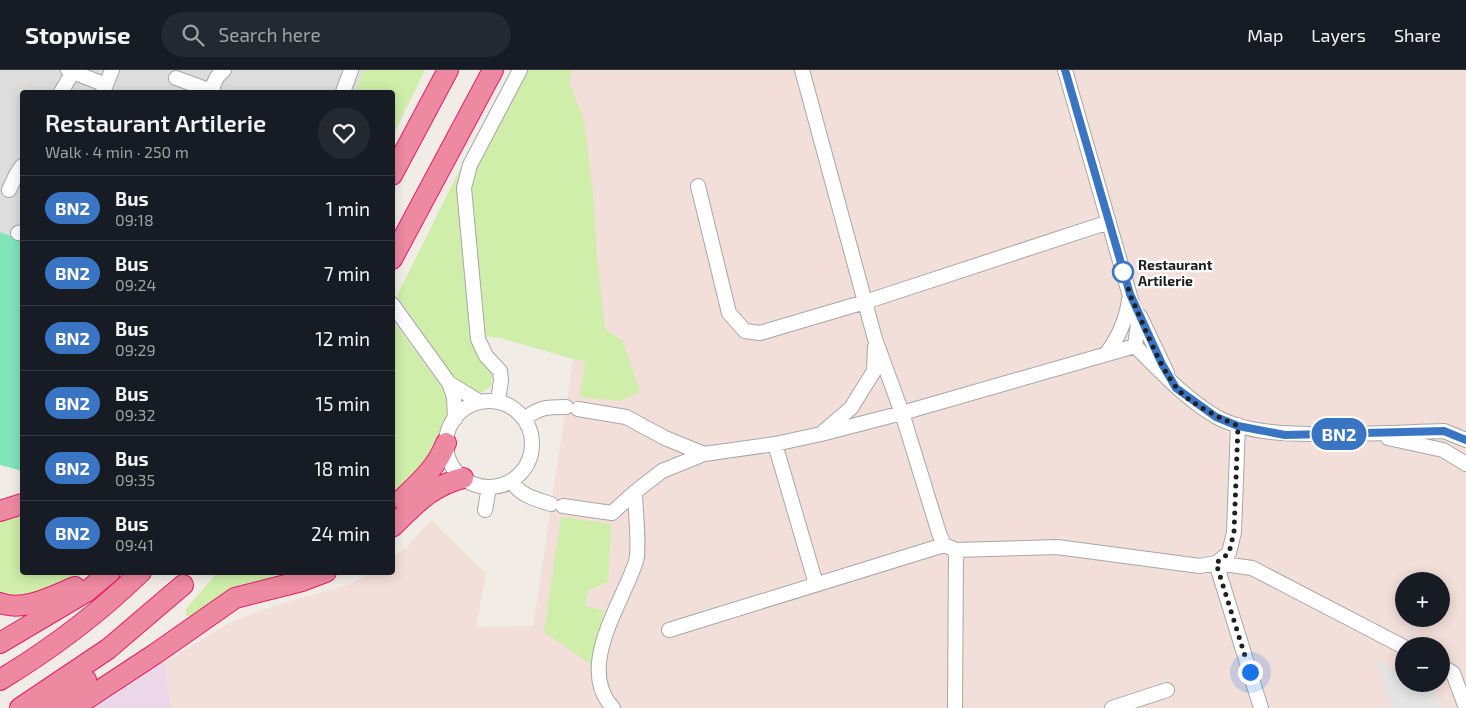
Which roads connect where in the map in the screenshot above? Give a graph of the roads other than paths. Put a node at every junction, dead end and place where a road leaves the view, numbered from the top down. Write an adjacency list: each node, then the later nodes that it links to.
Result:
1 (112, 70): 12 (street)
2 (224, 70): 15 (street)
3 (351, 70): 16 (street)
4 (444, 70): 17 (highway)
5 (448, 70): 17 (highway)
6 (493, 70): 23 (highway)
7 (520, 70): 33 (street)
8 (802, 70): 25 (street)
9 (1064, 70): 22 (street)
10 (70, 71): 12 (street); 13 (street)
11 (176, 78): 14 (street)
12 (104, 89)
13 (62, 90)
14 (207, 90)
15 (213, 90)
16 (344, 90)
17 (431, 104): 19 (highway)
18 (20, 169): 21 (street)
19 (395, 169)
20 (698, 186): 25 (street)
21 (9, 190)
22 (1109, 222): 24 (street); 25 (street)
23 (395, 253)
24 (1130, 294): 28 (street); 29 (street); 31 (street)
25 (865, 302): 27 (street)
26 (395, 308): 30 (street)
27 (875, 339): 34 (street); 40 (street)
28 (1135, 346): 29 (street); 31 (street)
29 (1106, 354): 34 (street)
30 (449, 383): 32 (street); 35 (street)
31 (1176, 388): 37 (street)
32 (480, 402): 33 (street); 35 (street)
33 (498, 402): 36 (street)
34 (902, 413): 40 (street); 56 (street)
35 (455, 419): 43 (street)
36 (524, 419): 45 (street); 48 (street)
37 (1238, 426): 41 (street); 57 (street)
38 (1466, 430): 39 (street)
39 (1444, 431): 41 (street); 42 (street)
40 (821, 434): 44 (street)
41 (1365, 434): 46 (street)
42 (1466, 440)
43 (446, 443): 47 (street); 52 (highway)
44 (775, 444): 45 (street); 63 (street)
45 (704, 454): 50 (street)
46 (1466, 464)
47 (463, 478): 49 (street); 55 (highway)
48 (512, 481): 49 (street); 50 (street)
49 (489, 487): 53 (street)
50 (635, 492): 74 (street)
51 (20, 505): 54 (highway)
52 (395, 505)
53 (485, 510)
54 (0, 511)
55 (395, 524)
56 (950, 547): 57 (street); 63 (street); 75 (street)
57 (1216, 563): 66 (street); 77 (street)
58 (96, 575): 64 (highway)
59 (106, 575): 67 (highway)
60 (138, 575): 69 (highway)
61 (318, 575): 73 (highway)
62 (189, 579): 71 (highway); 72 (highway)
63 (816, 584): 65 (street)
64 (0, 603)
65 (669, 630)
66 (1395, 642)
67 (0, 643)
68 (1450, 671): 78 (street)
69 (0, 680)
70 (1167, 690): 76 (street)
71 (20, 708)
72 (47, 708)
73 (73, 708)
74 (613, 708)
75 (955, 708)
76 (1112, 708)
77 (1261, 708)
78 (1466, 708)

